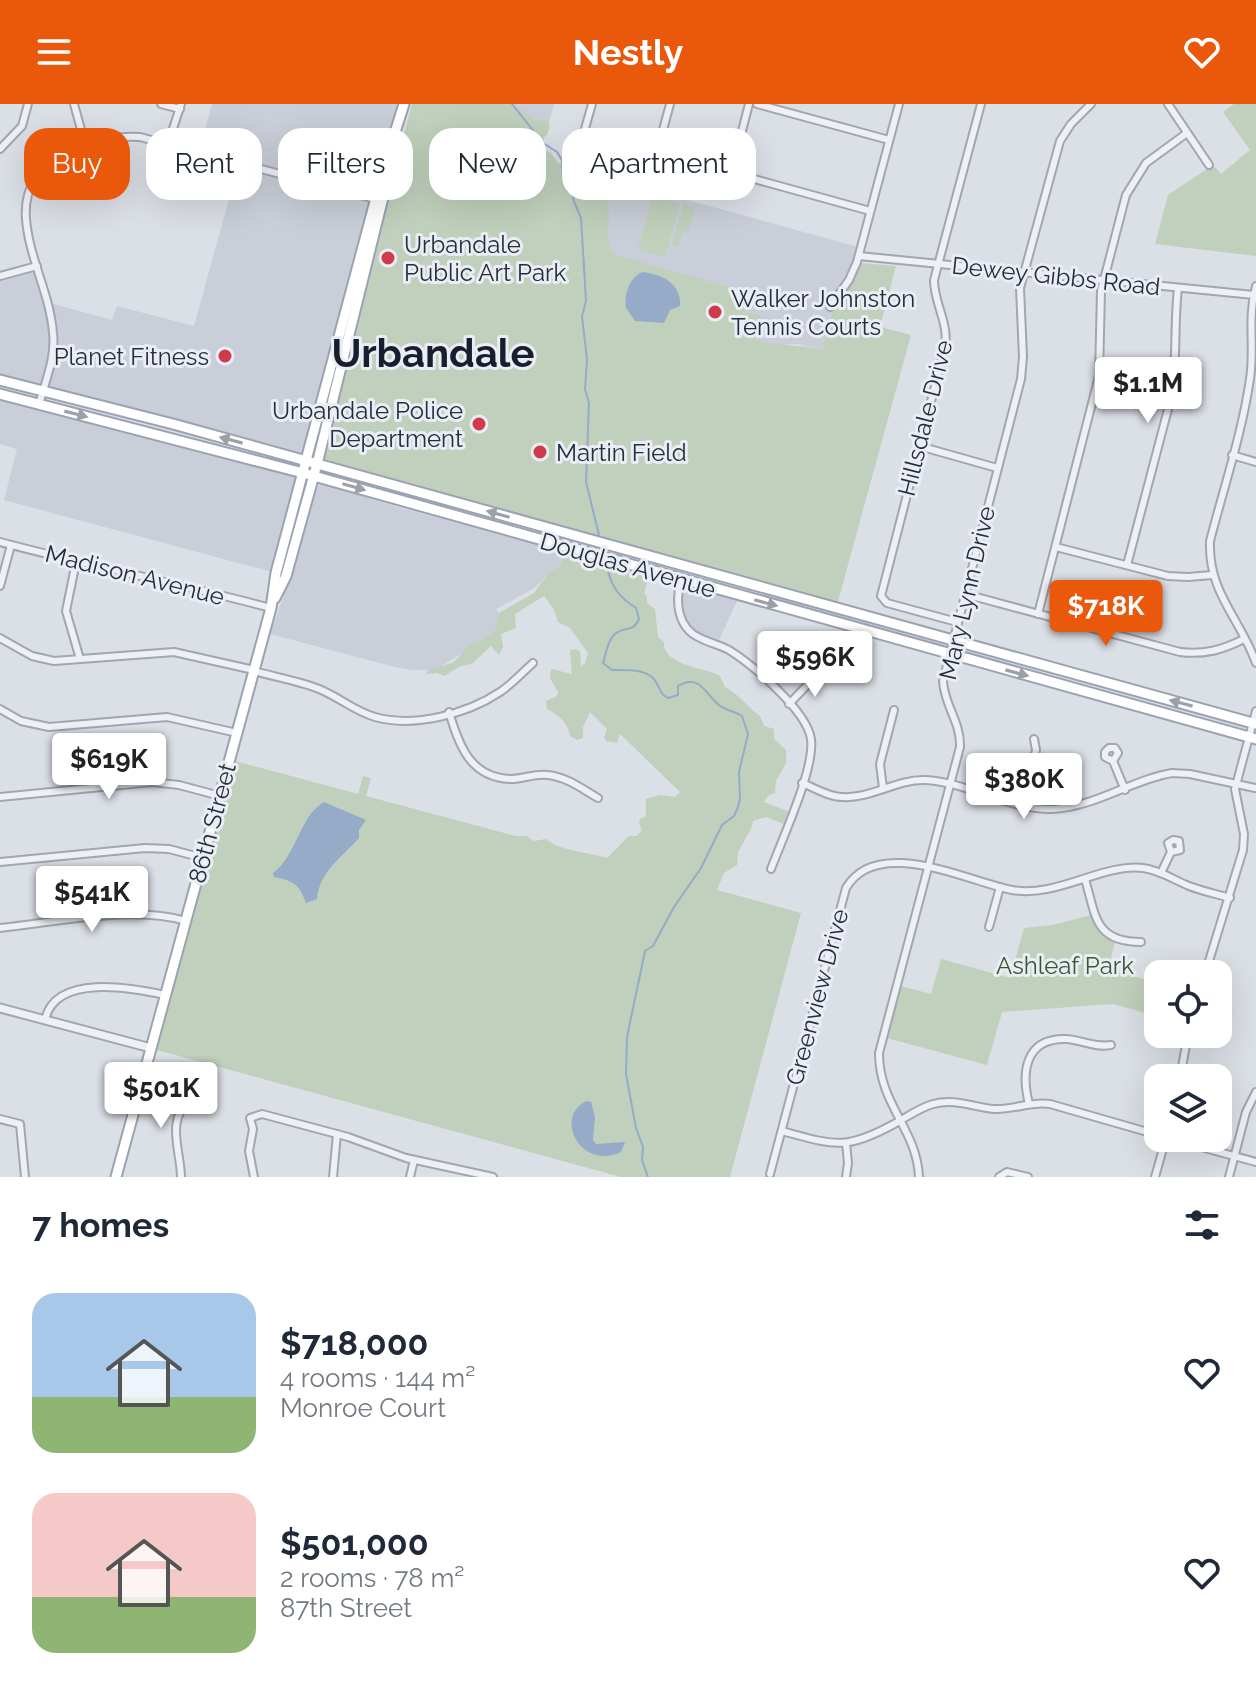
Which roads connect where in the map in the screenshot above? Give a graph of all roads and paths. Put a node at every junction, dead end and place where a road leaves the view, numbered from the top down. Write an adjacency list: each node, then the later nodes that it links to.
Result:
1 (28, 104): 22 (street)
2 (74, 104): 14 (street)
3 (161, 104): 12 (street)
4 (592, 104): 17 (street)
5 (670, 104): 18 (street)
6 (749, 104): 19 (street)
7 (757, 104): 21 (street)
8 (899, 104): 21 (street)
9 (981, 104): 29 (street, Hillsdale Drive)
10 (1091, 104): 31 (street, Mary Lynn Drive)
11 (1168, 104): 20 (street)
12 (180, 106): 15 (street)
13 (404, 106): 16 (main road, 86th Street); 46 (main road, 86th Street)
14 (81, 128)
15 (173, 128)
16 (397, 128)
17 (585, 128)
18 (664, 128)
19 (743, 128)
20 (1187, 133): 23 (street); 33 (street)
21 (889, 140): 27 (street)
22 (0, 149)
23 (1209, 165)
24 (756, 180): 27 (street)
25 (29, 200): 30 (street)
26 (375, 200): 46 (main road, 86th Street)
27 (870, 211): 28 (street)
28 (859, 256): 29 (street, Dewey Gibbs Road); 37 (street)
29 (938, 264): 31 (street, Dewey Gibbs Road); 44 (street, Hillsdale Drive)
30 (37, 266): 32 (street); 39 (street)
31 (1024, 272): 33 (street, Dewey Gibbs Road); 48 (street, Mary Lynn Drive)
32 (0, 276)
33 (1103, 280): 35 (street, Dewey Gibbs Road); 52 (street)
34 (1256, 286): 36 (street)
35 (1178, 288): 36 (street, Dewey Gibbs Road); 54 (street)
36 (1254, 295): 45 (street)
37 (830, 307)
38 (0, 380): 39 (main road, Douglas Avenue)
39 (42, 391): 41 (street); 42 (main road, Douglas Avenue)
40 (0, 394): 41 (main road, Douglas Avenue)
41 (39, 405): 43 (main road, Douglas Avenue, one-way to 43)
42 (173, 424): 43 (main road); 46 (main road, Douglas Avenue, one-way to 42)
43 (136, 429): 49 (main road, Douglas Avenue)
44 (919, 446): 48 (street); 61 (street, Hillsdale Drive)
45 (1232, 455): 47 (street); 55 (street)
46 (312, 462): 49 (main road, 86th Street); 64 (main road, Douglas Avenue, one-way to 46)
47 (1256, 462)
48 (997, 468): 58 (street, Mary Lynn Drive)
49 (308, 474): 56 (main road, Douglas Avenue, one-way to 56); 59 (main road, 86th Street)
50 (0, 542): 51 (street, Madison Avenue)
51 (11, 545): 53 (street, Madison Avenue); 57 (street)
52 (1056, 547): 54 (street); 60 (street)
53 (76, 562): 59 (street, Madison Avenue); 66 (street)
54 (1127, 565): 55 (street)
55 (1212, 575): 63 (street)
56 (681, 580): 65 (main road, Douglas Avenue, one-way to 65); 71 (street)
57 (0, 586)
58 (965, 594): 60 (street); 61 (street, Mary Lynn Drive)
59 (271, 608): 69 (main road, 86th Street)
60 (1038, 614): 63 (street)
61 (957, 622): 64 (street, Mary Lynn Drive)
62 (0, 638): 66 (street)
63 (1244, 639): 68 (street)
64 (953, 640): 65 (street, Mary Lynn Drive); 76 (main road, Douglas Avenue, one-way to 64)
65 (949, 654): 78 (main road, Douglas Avenue, one-way to 78); 83 (street, Mary Lynn Drive)
66 (80, 659): 69 (street)
67 (533, 663): 75 (street)
68 (1256, 663)
69 (254, 670): 75 (street); 77 (main road, 86th Street)
70 (818, 674): 71 (street)
71 (789, 704): 81 (street)
72 (0, 709): 77 (street)
73 (894, 710): 84 (street)
74 (1256, 711): 76 (street)
75 (449, 712): 89 (street)
76 (1254, 723): 78 (street)
77 (237, 733): 87 (main road, 86th Street)
78 (1253, 738): 82 (street)
79 (1034, 739): 90 (street)
80 (1113, 761): 86 (street)
81 (802, 783): 84 (street); 95 (street)
82 (1236, 784): 85 (street); 86 (street); 99 (street)
83 (950, 786): 84 (street); 90 (street); 94 (street, Mary Lynn Drive)
84 (883, 788)
85 (1256, 789)
86 (1125, 790): 90 (street)
87 (220, 796): 88 (street); 92 (main road, 86th Street)
88 (0, 797)
89 (598, 798)
90 (1022, 805)
91 (1171, 852): 96 (street)
92 (203, 858): 93 (street); 100 (main road, 86th Street)
93 (0, 862)
94 (928, 867): 98 (street, Greenview Drive); 114 (street, Mary Lynn Drive); 115 (street, Greenview Drive)
95 (771, 869)
96 (1161, 873): 97 (street, Greenview Drive); 99 (street)
97 (1085, 879): 98 (street, Greenview Drive); 103 (street)
98 (1000, 887): 101 (street)
99 (1230, 898): 104 (street)
100 (186, 921): 102 (street); 105 (main road, 86th Street)
101 (989, 927)
102 (0, 928)
103 (1141, 942)
104 (1210, 960)
105 (165, 995): 107 (street); 109 (main road, 86th Street)
106 (0, 1008): 107 (street)
107 (45, 1020): 109 (street)
108 (1111, 1045): 112 (street)
109 (151, 1048): 126 (main road, 86th Street)
110 (1256, 1092): 121 (street)
111 (190, 1101): 127 (street)
112 (1029, 1104): 114 (street); 116 (street)
113 (0, 1119): 125 (street)
114 (899, 1121): 118 (street); 133 (street, Mary Lynn Drive)
115 (782, 1131): 118 (street); 124 (street, Greenview Drive)
116 (1144, 1131)
117 (337, 1134): 122 (street); 128 (street); 129 (street)
118 (846, 1143): 132 (street)
119 (1163, 1152): 136 (street)
120 (1219, 1152): 121 (street)
121 (1234, 1156): 123 (street); 137 (street)
122 (414, 1160): 130 (street); 131 (street)
123 (1256, 1162)
124 (770, 1174)
125 (25, 1177)
126 (116, 1177)
127 (181, 1177)
128 (254, 1177)
129 (333, 1177)
130 (410, 1177)
131 (493, 1177)
132 (846, 1177)
133 (919, 1177)
134 (999, 1177): 135 (street)
135 (1028, 1177)
136 (1155, 1177)
137 (1229, 1177)

